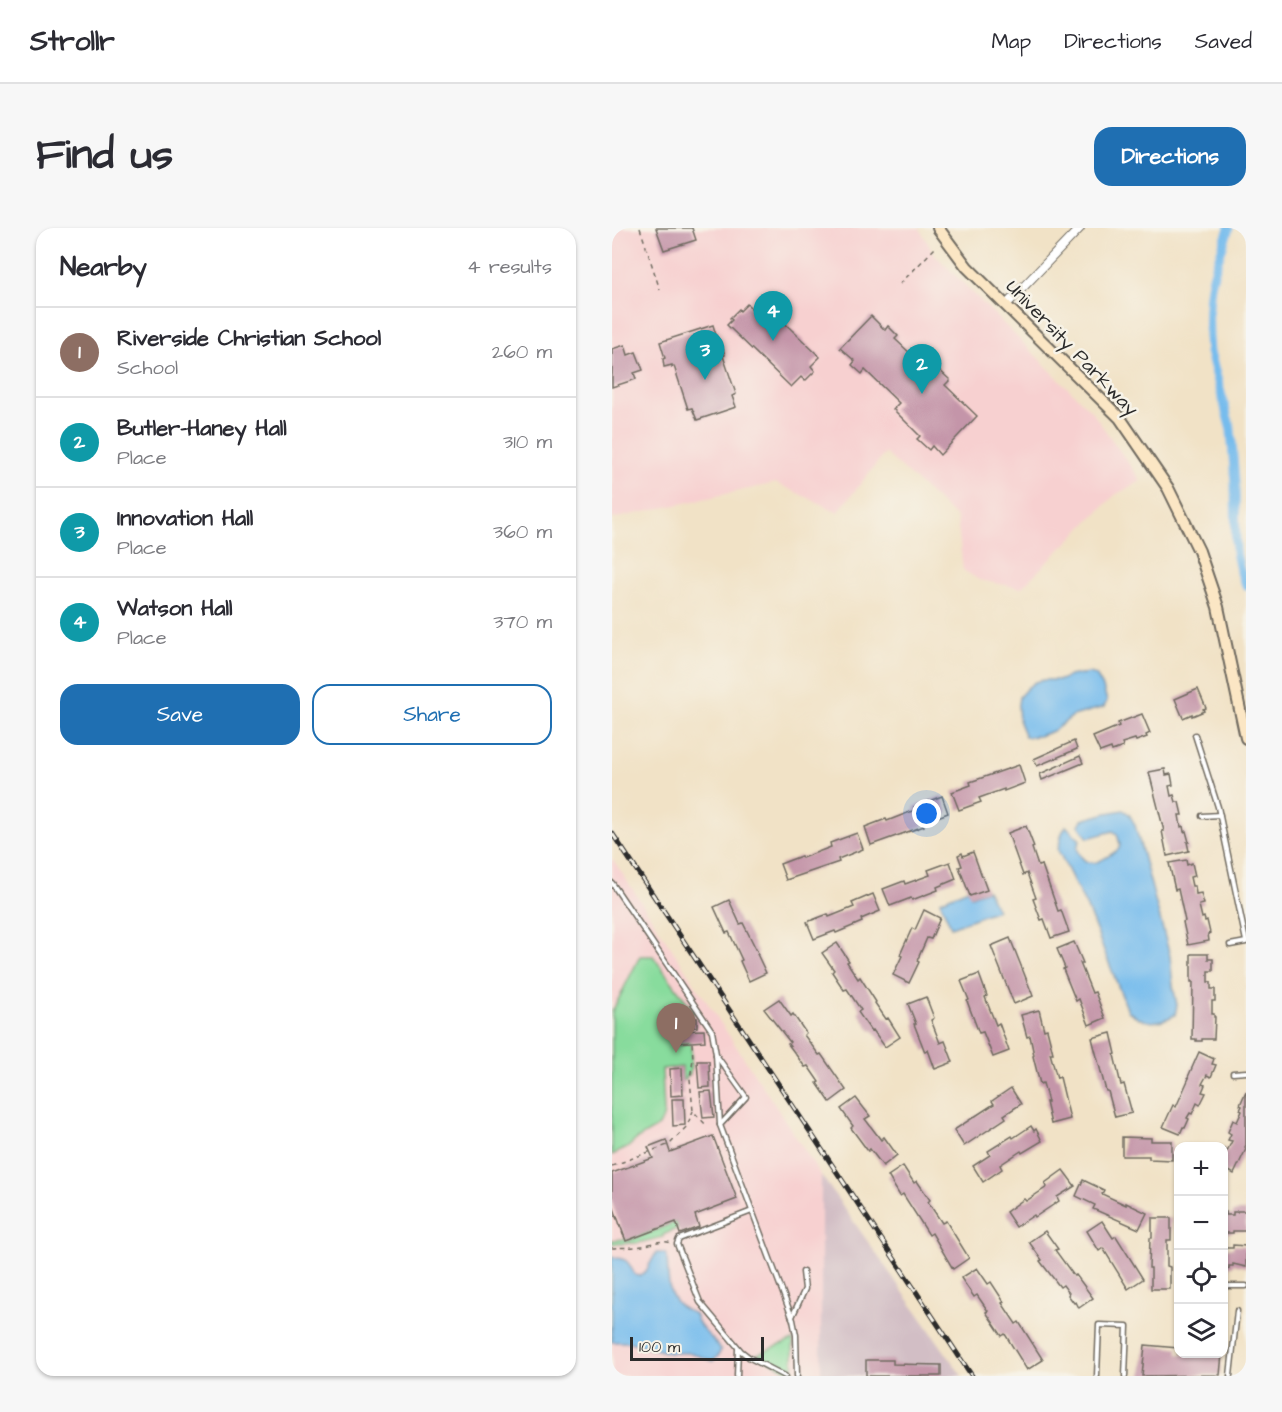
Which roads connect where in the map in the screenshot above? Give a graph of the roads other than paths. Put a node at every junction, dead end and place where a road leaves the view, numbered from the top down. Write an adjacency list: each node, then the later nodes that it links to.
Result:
1 (938, 228): 3 (main road, University Parkway)
2 (1080, 228): 3 (street)
3 (1006, 305): 5 (main road, University Parkway)
4 (1195, 735): 6 (lane)
5 (1246, 738)
6 (1220, 814): 7 (lane); 9 (lane)
7 (1202, 816)
8 (612, 883): 11 (lane)
9 (1246, 942): 10 (lane)
10 (1230, 945)
11 (716, 1054): 14 (lane); 14 (lane)
12 (1246, 1071): 13 (lane)
13 (1233, 1073)
14 (720, 1125): 15 (lane)
15 (752, 1211): 20 (lane); 21 (lane)
16 (803, 1272): 20 (lane)
17 (1228, 1286): 18 (lane)
18 (1246, 1286)
19 (1237, 1311): 27 (lane)
20 (792, 1318): 24 (lane)
21 (738, 1348): 22 (lane); 23 (lane)
22 (737, 1376)
23 (785, 1376)
24 (797, 1376)
25 (1097, 1376): 26 (lane)
26 (1125, 1376)
27 (1230, 1376)

